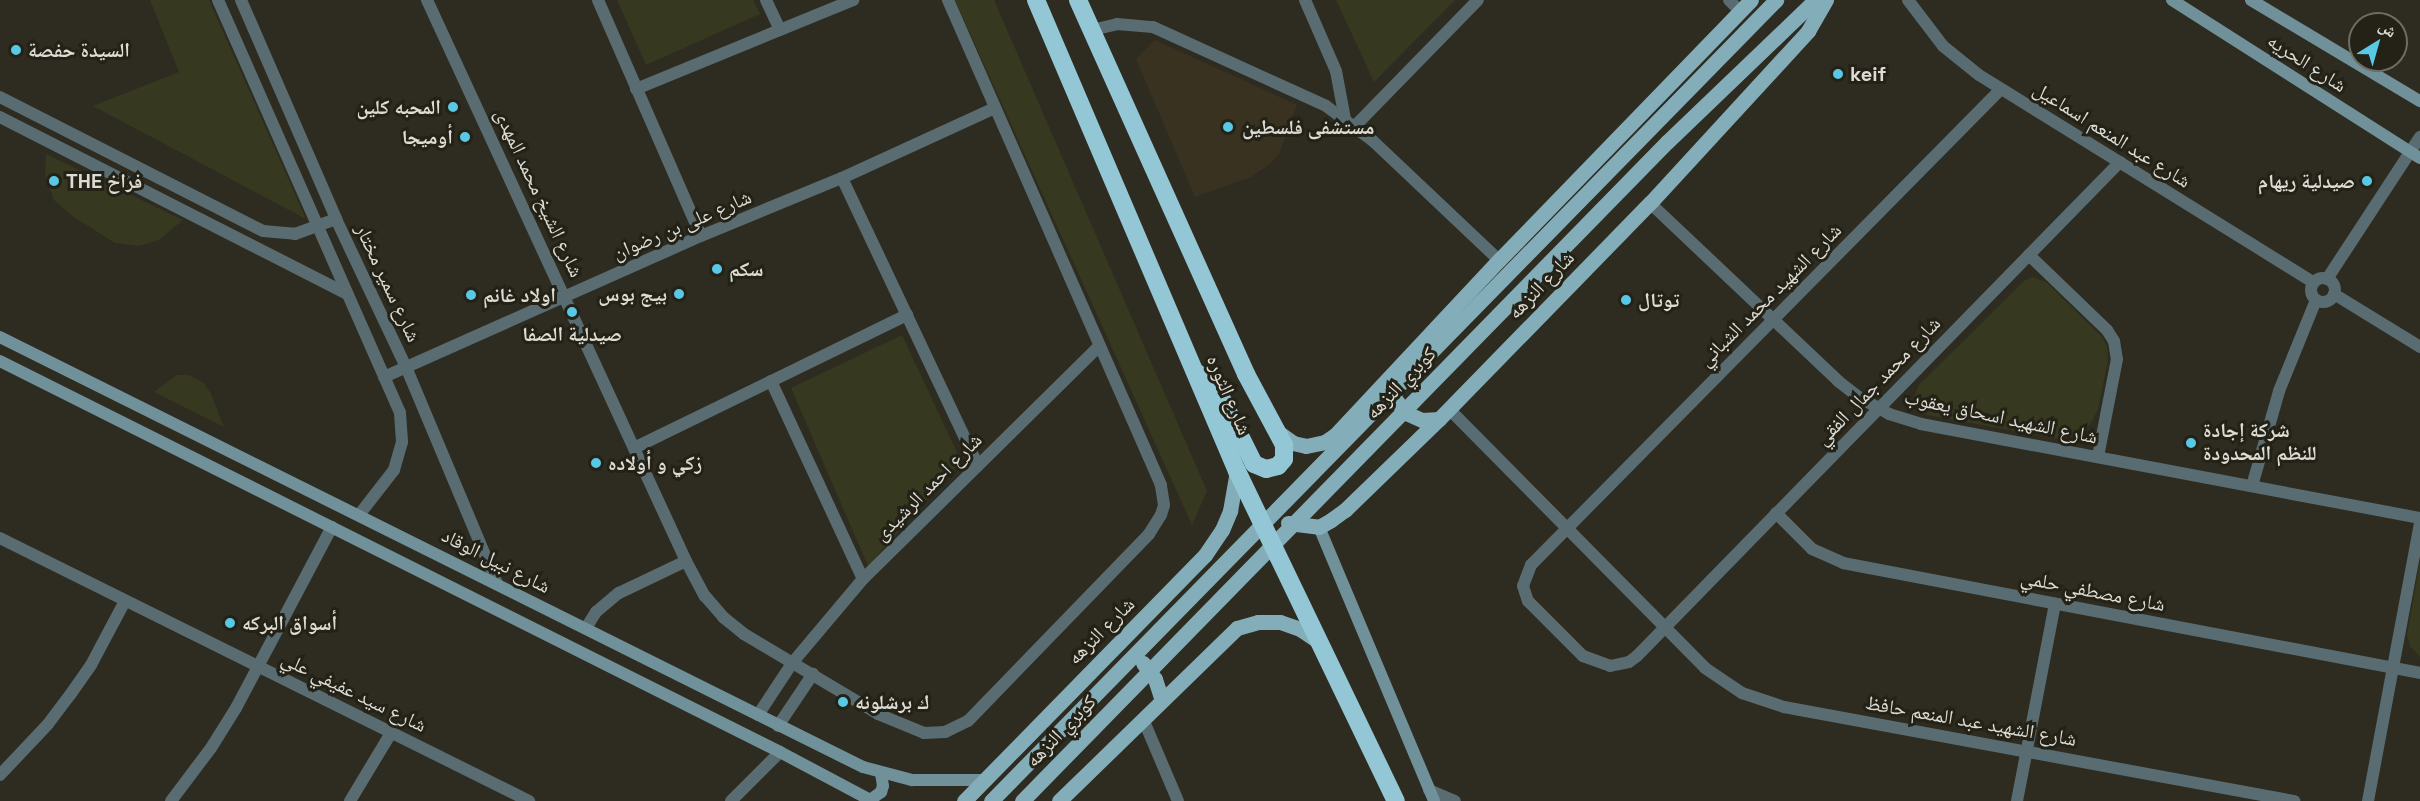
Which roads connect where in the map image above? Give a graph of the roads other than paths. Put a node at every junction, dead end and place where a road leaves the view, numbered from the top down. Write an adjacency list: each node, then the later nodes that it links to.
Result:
1 (218, 0): 35 (street, شارع سمير مختار)
2 (241, 0): 33 (street, شارع سمير مختار)
3 (427, 0): 44 (street, شارع الشيخ محمد المهدى)
4 (598, 0): 21 (street)
5 (766, 0): 19 (street)
6 (853, 0): 19 (street)
7 (948, 0): 25 (street, شارع الشيخ محمد المهدى)
8 (1036, 0): 55 (highway, شارع الثوره)
9 (1078, 0): 20 (highway, شارع الثوره)
10 (1305, 0): 27 (street)
11 (1478, 0): 27 (street)
12 (1776, 0): 108 (main road, كوبري النزهه)
13 (1815, 0): 109 (main road, كوبري النزهه)
14 (1826, 0): 32 (main road, شارع النزهه)
15 (1908, 0): 22 (street, شارع عبد المنعم اسماعيل)
16 (2172, 0): 29 (street, شارع الحريه)
17 (2251, 0): 24 (street, شارع الحريه)
18 (1740, 4): 39 (main road)
19 (780, 30): 21 (street)
20 (1092, 30): 27 (street); 61 (highway, شارع الثوره)
21 (636, 89): 37 (street)
22 (2001, 89): 30 (street, شارع عبد المنعم اسماعيل); 47 (street, شارع الشهيد محمد الشباني)
23 (0, 97): 34 (street)
24 (2420, 101)
25 (995, 108): 31 (street, شارع على بن رضوان); 49 (street, شارع الشيخ محمد المهدى)
26 (0, 117): 36 (street)
27 (1350, 123): 39 (street)
28 (2420, 137): 29 (street)
29 (2415, 155): 40 (street)
30 (2120, 162): 38 (street, شارع محمد جمال الفقي); 41 (street, شارع عبد المنعم اسماعيل)
31 (842, 178): 37 (street, شارع على بن رضوان); 46 (street)
32 (1650, 203): 47 (street, شارع الشهيد اسحاق يعقوب); 60 (main road, شارع النزهه)
33 (336, 219): 35 (street); 53 (street, شارع سمير مختار)
34 (242, 223): 35 (street); 36 (street)
35 (318, 227): 42 (street, شارع سمير مختار)
36 (233, 237): 42 (street)
37 (701, 237): 44 (street, شارع على بن رضوان)
38 (2030, 255): 59 (street, شارع محمد جمال الفقي); 63 (street)
39 (1499, 260): 54 (main road)
40 (2327, 279): 41 (street); 43 (street)
41 (2314, 283): 45 (street)
42 (347, 294): 57 (street, شارع سمير مختار)
43 (2334, 294): 45 (street); 50 (street)
44 (566, 297): 53 (street, شارع على بن رضوان); 62 (street, شارع الشيخ محمد المهدى)
45 (2316, 300): 66 (street)
46 (907, 315): 58 (street); 64 (street)
47 (1773, 320): 59 (street, شارع الشهيد اسحاق يعقوب); 74 (street, شارع الشهيد محمد الشباني)
48 (0, 337): 51 (street, شارع نبيل الوقاد)
49 (1098, 347): 64 (street, شارع احمد الرشيدى); 89 (street, شارع الشيخ محمد المهدى)
50 (2420, 347)
51 (37, 355): 56 (street); 69 (street, شارع نبيل الوقاد)
52 (0, 361): 56 (street)
53 (406, 368): 57 (street, شارع على بن رضوان); 78 (street, شارع سمير مختار)
54 (1394, 371): 60 (main road); 61 (main road)
55 (1195, 373): 61 (highway, شارع الثوره); 65 (highway, شارع الثوره)
56 (27, 374): 73 (street)
57 (384, 377): 69 (street, شارع سمير مختار)
58 (771, 381): 62 (street); 77 (street)
59 (1878, 409): 63 (street, شارع الشهيد اسحاق يعقوب); 68 (street, شارع محمد جمال الفقي)
60 (1444, 414): 72 (main road, شارع النزهه); 74 (street, شارع الشهيد عبد المنعم حافظ)
61 (1278, 432)
62 (634, 448): 76 (street, شارع الشيخ محمد المهدى)
63 (2098, 457): 66 (street, شارع الشهيد اسحاق يعقوب)
64 (978, 466): 77 (street, شارع احمد الرشيدى)
65 (1237, 471): 67 (highway, شارع الثوره); 84 (main road, شارع النزهه)
66 (2252, 486): 70 (street, شارع الشهيد اسحاق يعقوب)
67 (1251, 500): 72 (main road); 83 (highway, شارع الثوره)
68 (1776, 513): 80 (street, شارع مصطفي حلمي); 81 (street, شارع محمد جمال الفقي)
69 (359, 514): 78 (street, شارع نبيل الوقاد)
70 (2420, 518)
71 (2420, 524): 87 (street)
72 (1318, 526): 100 (street)
73 (332, 527): 86 (street); 95 (street)
74 (1566, 529): 81 (street, شارع الشهيد عبد المنعم حافظ); 81 (street)
75 (0, 538): 79 (street, شارع سيد عفيفي علي)
76 (686, 561): 82 (street); 85 (street, شارع الشيخ محمد المهدى)
77 (863, 579): 85 (street, شارع احمد الرشيدى)
78 (497, 583): 82 (street, شارع نبيل الوقاد)
79 (125, 601): 86 (street, شارع سيد عفيفي علي); 98 (street)
80 (2055, 604): 87 (street, شارع مصطفي حلمي); 96 (street)
81 (1665, 627): 96 (street, شارع الشهيد عبد المنعم حافظ)
82 (586, 628): 91 (street, شارع نبيل الوقاد)
83 (1318, 641): 90 (main road); 111 (highway, شارع الثوره)
84 (1114, 647): 90 (main road); 99 (main road, شارع النزهه)
85 (793, 662): 89 (street, شارع الشيخ محمد المهدى); 91 (street, شارع احمد الرشيدى)
86 (258, 667): 94 (street, شارع سيد عفيفي علي); 103 (street)
87 (2393, 668): 88 (street, شارع مصطفي حلمي); 115 (street)
88 (2420, 673)
89 (813, 674): 93 (street)
90 (1162, 700): 92 (main road)
91 (758, 715): 93 (street, شارع نبيل الوقاد)
92 (1143, 719): 102 (main road); 110 (street)
93 (778, 726): 97 (street, شارع نبيل الوقاد)
94 (391, 733): 104 (street); 105 (street, شارع سيد عفيفي علي)
95 (780, 752): 101 (street); 106 (street)
96 (2026, 752): 113 (street); 114 (street, شارع الشهيد عبد المنعم حافظ)
97 (881, 773): 99 (street, شارع نبيل الوقاد); 101 (street)
98 (0, 776)
99 (984, 780): 107 (main road, شارع النزهه)
100 (1432, 796): 112 (street)
101 (871, 800)
102 (1060, 800)
103 (171, 801)
104 (350, 801)
105 (529, 801)
106 (731, 801)
107 (963, 801)
108 (991, 801)
109 (1022, 801)
110 (1178, 801)
111 (1396, 801)
112 (1455, 801)
113 (2017, 801)
114 (2294, 801)
115 (2368, 801)

